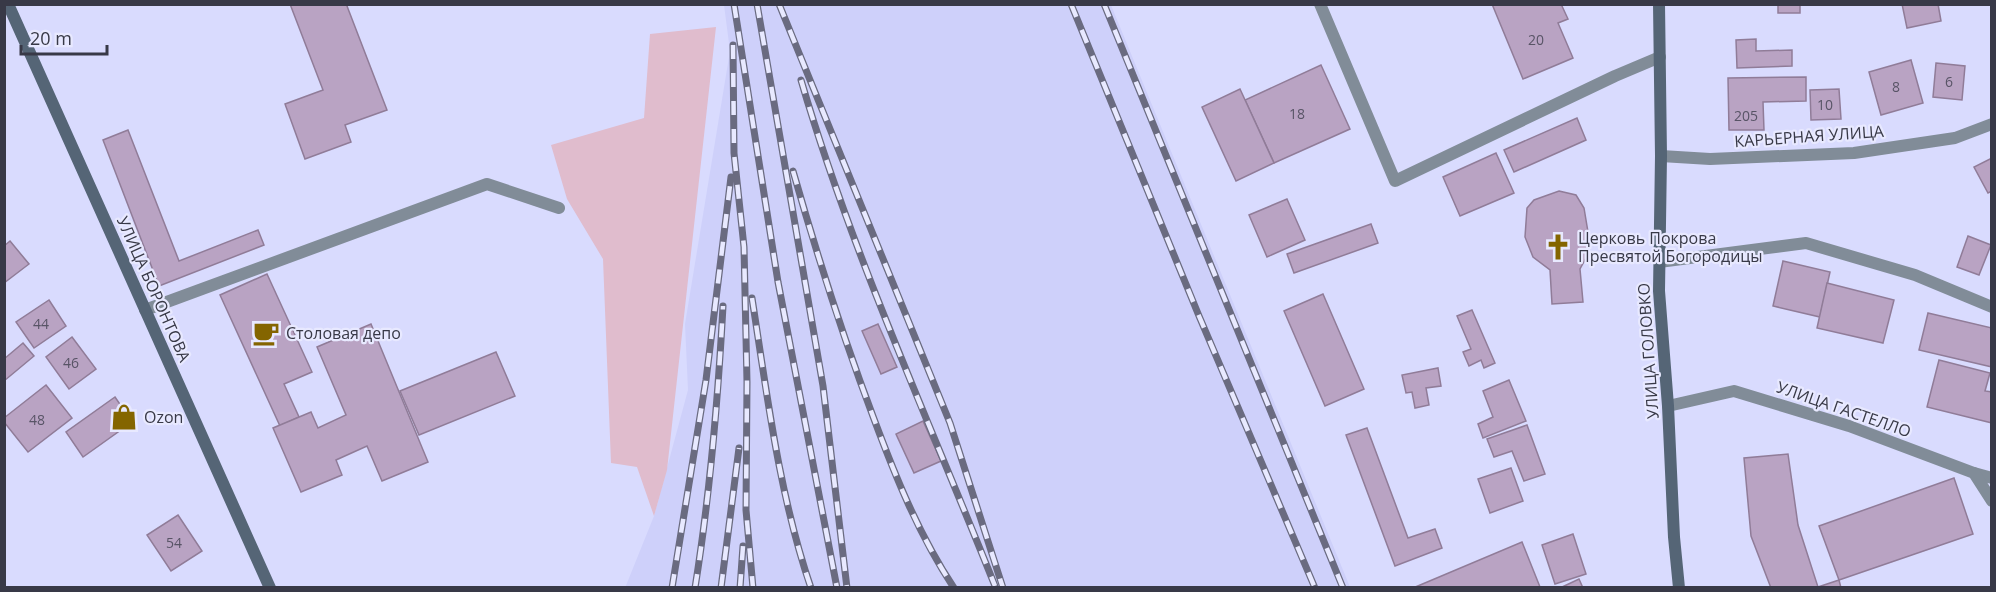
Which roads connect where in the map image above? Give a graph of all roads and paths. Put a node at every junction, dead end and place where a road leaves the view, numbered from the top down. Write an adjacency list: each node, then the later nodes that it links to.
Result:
1 (8, 4): 10 (street, УЛИЦА БОРОНТОВА)
2 (1320, 4): 4 (street)
3 (1659, 4): 4 (street, УЛИЦА ГОЛОВКО)
4 (1660, 57): 6 (street, УЛИЦА ГОЛОВКО)
5 (1992, 124): 6 (street, КАРЬЕРНАЯ УЛИЦА)
6 (1662, 156): 8 (street, УЛИЦА ГОЛОВКО)
7 (559, 208): 10 (street)
8 (1659, 262): 9 (street); 11 (street, УЛИЦА ГОЛОВКО)
9 (1992, 307)
10 (146, 310): 15 (street, УЛИЦА БОРОНТОВА)
11 (1668, 406): 12 (street, УЛИЦА ГАСТЕЛЛО); 16 (street, УЛИЦА ГОЛОВКО)
12 (1974, 473): 13 (street, УЛИЦА ГАСТЕЛЛО); 14 (street)
13 (1992, 478)
14 (1992, 501)
15 (270, 588)
16 (1679, 588)

